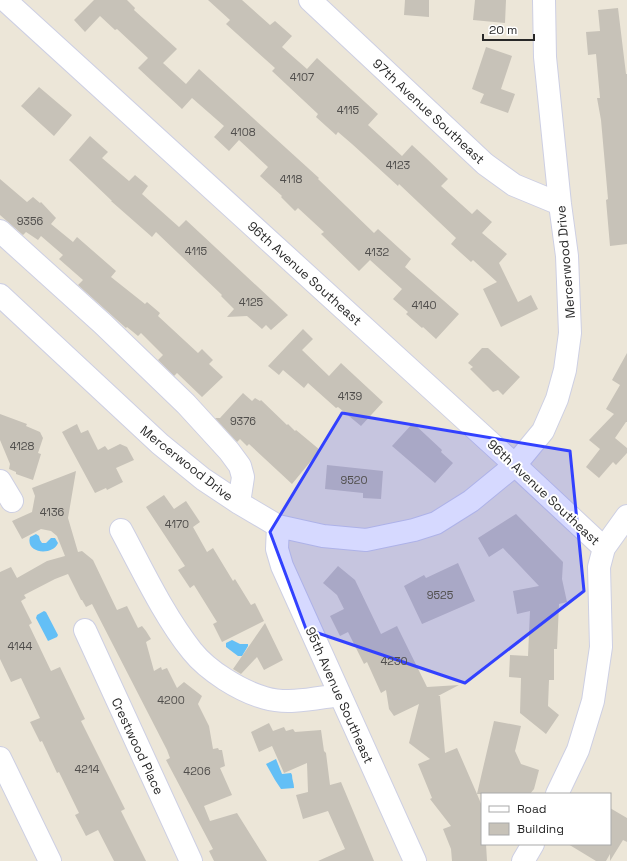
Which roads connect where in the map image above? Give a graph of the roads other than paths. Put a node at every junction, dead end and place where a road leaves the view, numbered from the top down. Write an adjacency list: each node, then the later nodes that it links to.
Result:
1 (5, 0): 8 (street, 96th Avenue Southeast)
2 (310, 0): 4 (street, 97th Avenue Southeast)
3 (544, 0): 5 (street, Mercerwood Drive)
4 (332, 9): 5 (street, 97th Avenue Southeast)
5 (560, 204): 8 (street, Mercerwood Drive)
6 (0, 231): 11 (street)
7 (0, 295): 11 (street, Mercerwood Drive)
8 (515, 465): 13 (street, Mercerwood Drive); 15 (street, 96th Avenue Southeast)
9 (0, 481): 10 (street)
10 (12, 501)
11 (239, 503): 13 (street, Mercerwood Drive)
12 (627, 516): 15 (street)
13 (278, 526): 17 (street, 95th Avenue Southeast)
14 (121, 530): 17 (street)
15 (604, 548): 19 (street)
16 (85, 630): 22 (street, Crestwood Place)
17 (340, 695): 23 (street, 95th Avenue Southeast)
18 (0, 758): 21 (street)
19 (557, 793)
20 (532, 845): 24 (street)
21 (50, 861)
22 (191, 861)
23 (415, 861)
24 (523, 861)

